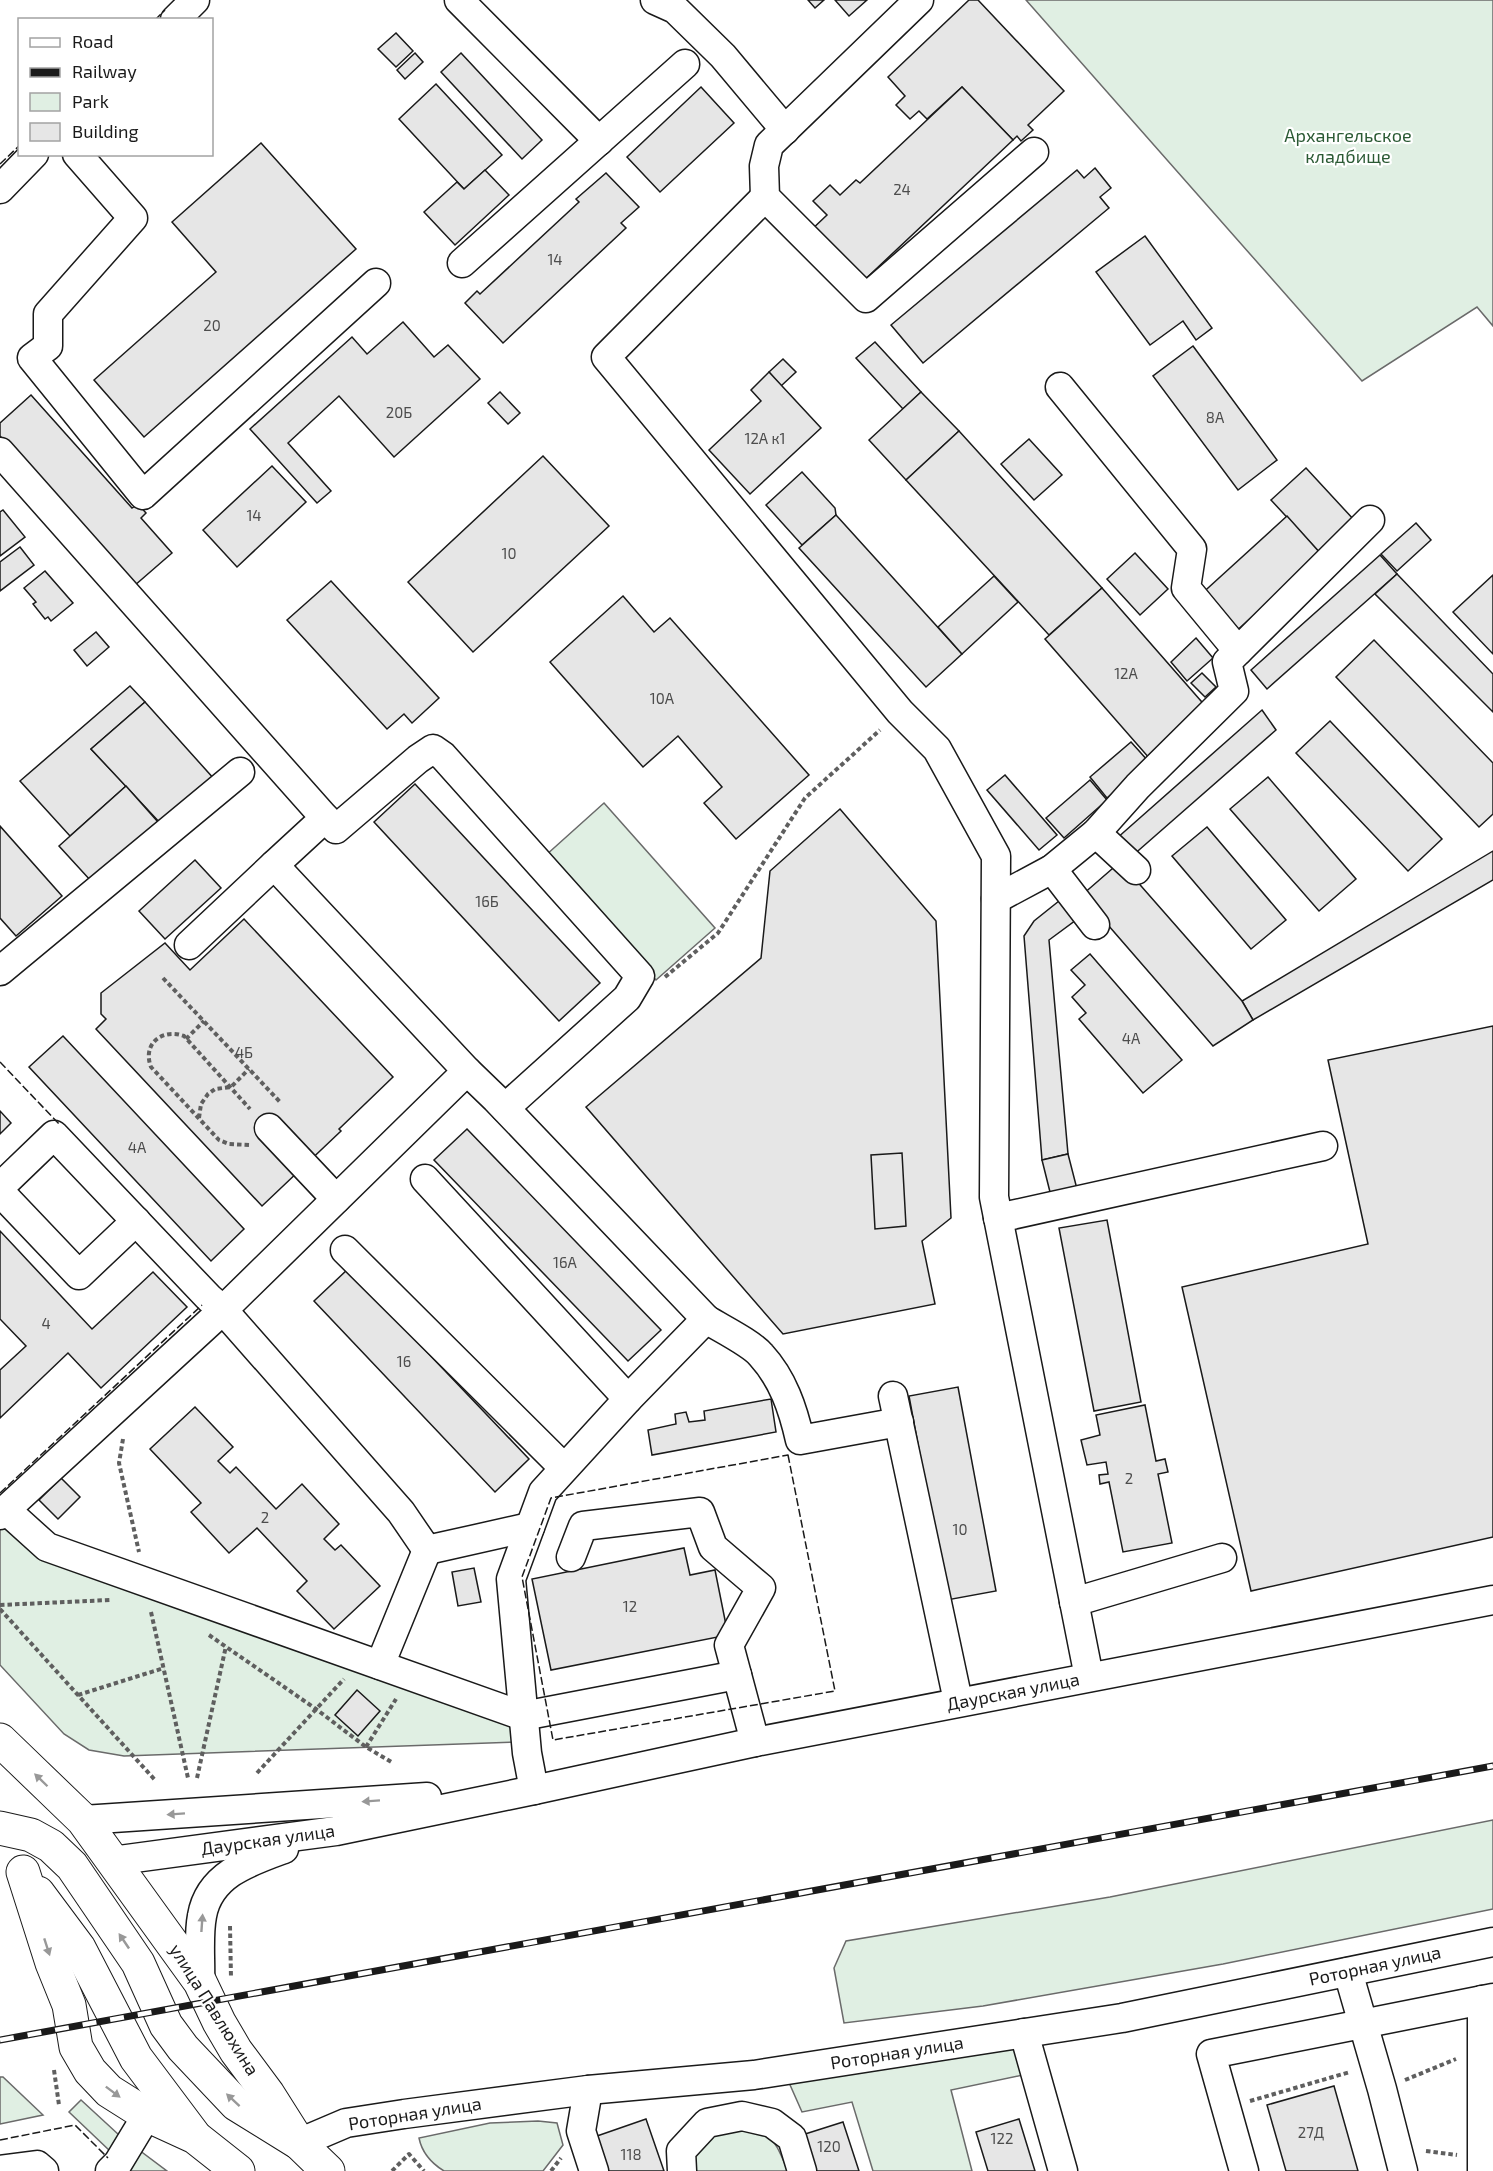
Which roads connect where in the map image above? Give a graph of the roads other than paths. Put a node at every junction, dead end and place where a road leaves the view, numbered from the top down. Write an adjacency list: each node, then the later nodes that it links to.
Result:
1 (195, 0): 5 (street)
2 (459, 0): 8 (street)
3 (655, 0): 7 (street)
4 (919, 0): 7 (street)
5 (177, 18)
6 (686, 64): 8 (street)
7 (785, 130): 13 (street)
8 (599, 141): 14 (street)
9 (1034, 152): 13 (street)
10 (32, 156): 12 (street)
11 (79, 156): 15 (street)
12 (0, 189)
13 (765, 197): 26 (street)
14 (462, 263)
15 (376, 283)
16 (1060, 387): 19 (street)
17 (0, 452): 21 (street)
18 (1370, 520): 19 (street)
19 (1238, 651): 22 (street)
20 (240, 772): 29 (street)
21 (325, 818): 23 (street); 31 (street)
22 (1096, 833): 24 (street); 25 (street)
23 (274, 865): 28 (street); 30 (street)
24 (1052, 869): 26 (street); 27 (street)
25 (1136, 870)
26 (996, 899): 38 (street)
27 (1095, 925)
28 (189, 945)
29 (0, 971)
30 (467, 1071): 31 (street); 37 (street)
31 (505, 1108): 42 (street)
32 (263, 1133): 37 (street)
33 (1323, 1146): 38 (street)
34 (425, 1179): 43 (street)
35 (0, 1187): 39 (street)
36 (0, 1192): 39 (street)
37 (336, 1199): 41 (street)
38 (998, 1218): 51 (street)
39 (136, 1221): 41 (street)
40 (345, 1250): 44 (street)
41 (224, 1311): 45 (street); 47 (street)
42 (706, 1319): 43 (street); 55 (street)
43 (628, 1399): 44 (street)
44 (564, 1468): 46 (street)
45 (3, 1512): 52 (street)
46 (530, 1527): 47 (street); 56 (street)
47 (427, 1550): 52 (street)
48 (571, 1557): 53 (street)
49 (1222, 1558): 51 (street)
50 (1493, 1600): 54 (street, Даурская улица)
51 (1074, 1602): 54 (street)
52 (371, 1662): 56 (street)
53 (737, 1675): 56 (street); 58 (street)
54 (1089, 1677): 55 (street, Даурская улица)
55 (958, 1701): 58 (street, Даурская улица)
56 (523, 1716): 59 (street)
57 (0, 1740): 60 (main road, улица Павлюхина, one-way to 57)
58 (755, 1742): 59 (street, Даурская улица)
59 (534, 1790): 60 (street, Даурская улица, one-way to 60); 62 (street, Даурская улица)
60 (82, 1820): 61 (main road, Даурская улица); 64 (main road, улица Павлюхина)
61 (0, 1827): 65 (main road, улица Павлюхина)
62 (336, 1831): 64 (street, Даурская улица); 69 (street, one-way to 62)
63 (0, 1837): 66 (main road)
64 (112, 1861): 65 (main road, Даурская улица); 69 (main road, улица Павлюхина)
65 (72, 1866): 66 (main road, Даурская улица); 76 (main road, улица Павлюхина, one-way to 65)
66 (11, 1873): 74 (main road, one-way to 74); 75 (main road)
67 (1493, 1942): 68 (street, Роторная улица)
68 (1348, 1972): 71 (street); 72 (street, Роторная улица)
69 (200, 1982): 76 (main road, улица Павлюхина)
70 (1488, 1999): 71 (street); 78 (street)
71 (1362, 2024): 77 (street); 88 (street)
72 (1023, 2033): 73 (street, Роторная улица); 87 (street)
73 (588, 2090): 76 (street, Роторная улица); 84 (street)
74 (147, 2115): 75 (main road); 81 (street)
75 (195, 2138): 82 (main road)
76 (299, 2143): 83 (main road, улица Павлюхина)
77 (1399, 2159)
78 (1482, 2164)
79 (0, 2170): 80 (street)
80 (44, 2171)
81 (110, 2171)
82 (238, 2171)
83 (328, 2171)
84 (594, 2171)
85 (682, 2171): 86 (street)
86 (802, 2171)
87 (1063, 2171)
88 (1244, 2171)

